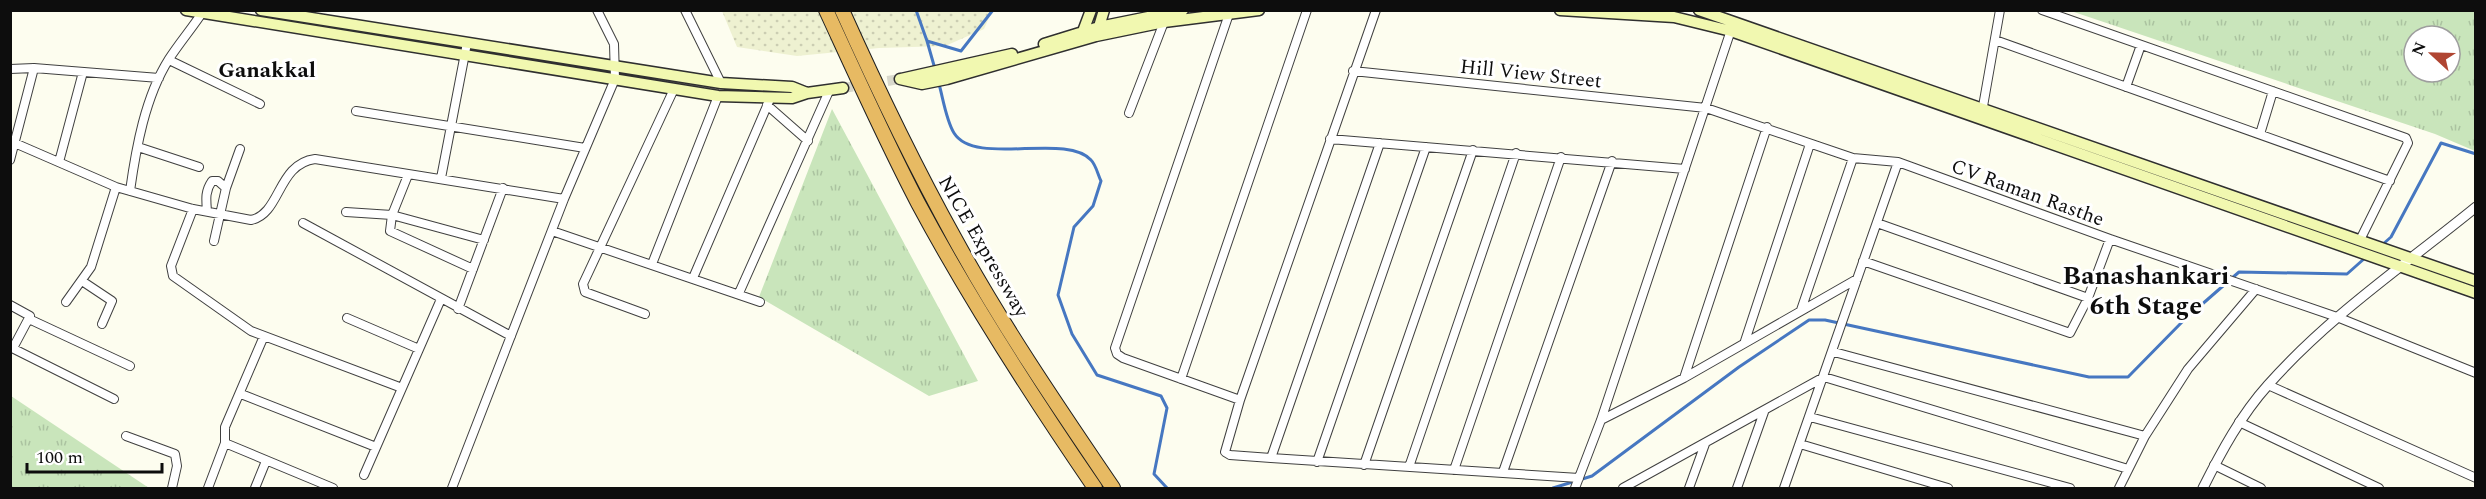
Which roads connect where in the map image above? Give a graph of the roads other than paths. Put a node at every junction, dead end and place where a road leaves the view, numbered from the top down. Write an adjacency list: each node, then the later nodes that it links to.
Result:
1 (186, 10): 17 (main road)
2 (261, 10): 25 (main road)
3 (597, 10): 27 (street)
4 (685, 10): 35 (street)
5 (826, 10): 163 (highway, NICE Expressway)
6 (842, 10): 164 (highway, NICE Expressway)
7 (1091, 10): 22 (main road)
8 (1104, 10): 21 (main road)
9 (1183, 10): 21 (main road)
10 (1259, 10): 18 (main road)
11 (1307, 10): 127 (street)
12 (1376, 10): 30 (street)
13 (1560, 10): 20 (main road)
14 (1698, 10): 20 (main road)
15 (2000, 10): 23 (street)
16 (2042, 10): 24 (street)
17 (204, 12): 25 (main road); 26 (street)
18 (1229, 14): 19 (main road); 127 (street)
19 (1164, 22): 21 (main road); 47 (street)
20 (1733, 26): 45 (street); 48 (main road)
21 (1098, 31): 22 (main road)
22 (1082, 36): 33 (main road)
23 (1995, 40): 36 (street); 48 (street)
24 (2141, 45): 36 (street); 40 (street)
25 (466, 49): 27 (main road); 34 (main road); 50 (street)
26 (169, 60): 32 (street); 44 (street)
27 (615, 66): 34 (street); 35 (main road)
28 (34, 68): 29 (street); 31 (street); 54 (street)
29 (10, 69)
30 (1353, 70): 45 (street, Hill View Street); 52 (street)
31 (83, 72): 32 (street); 67 (street)
32 (159, 78): 57 (street)
33 (921, 78)
34 (615, 79): 38 (main road); 59 (street)
35 (721, 83): 41 (main road)
36 (2127, 87): 51 (street)
37 (843, 88): 39 (main road)
38 (674, 89): 42 (main road); 92 (street)
39 (830, 91): 41 (main road); 53 (street)
40 (2273, 91): 51 (street); 73 (street)
41 (807, 93): 43 (main road)
42 (718, 96): 43 (main road); 95 (street)
43 (769, 102): 53 (street); 98 (street)
44 (260, 104)
45 (1706, 108): 49 (street, CV Raman Rasthe); 70 (street)
46 (356, 111): 50 (street)
47 (1129, 113)
48 (1982, 113): 90 (main road); 96 (main road)
49 (1767, 127): 56 (street, CV Raman Rasthe); 126 (street)
50 (450, 128): 59 (street); 72 (street)
51 (2260, 134): 73 (street)
52 (1330, 139): 55 (street); 132 (street)
53 (808, 141): 103 (street)
54 (14, 142): 65 (street); 67 (street)
55 (1380, 143): 58 (street); 143 (street)
56 (1810, 144): 64 (street, CV Raman Rasthe); 119 (street)
57 (138, 147): 69 (street); 77 (street)
58 (1426, 147): 61 (street); 145 (street)
59 (585, 148): 78 (street)
60 (240, 149): 75 (street)
61 (1473, 150): 62 (street); 146 (street)
62 (1516, 153): 63 (street); 148 (street)
63 (1561, 157): 66 (street); 150 (street)
64 (1853, 158): 68 (street, CV Raman Rasthe); 111 (street)
65 (10, 160)
66 (1612, 161): 70 (street); 151 (street)
67 (59, 162): 74 (street)
68 (1898, 162): 86 (street); 88 (street, CV Raman Rasthe)
69 (199, 167)
70 (1685, 169): 135 (street)
71 (408, 175): 72 (street); 83 (street); 84 (street)
72 (441, 178): 76 (street)
73 (2390, 181): 90 (street)
74 (116, 187): 77 (street); 100 (street)
75 (226, 188): 80 (street); 83 (street)
76 (503, 188): 78 (street); 89 (street)
77 (130, 191): 79 (street)
78 (564, 199): 87 (street)
79 (193, 209): 80 (street); 117 (street)
80 (207, 211): 83 (street)
81 (2473, 211): 93 (street)
82 (346, 212): 84 (street)
83 (220, 214): 91 (street)
84 (393, 215): 89 (street); 97 (street)
85 (303, 223): 106 (street)
86 (1877, 223): 94 (street); 105 (street)
87 (552, 231): 92 (street); 118 (street)
88 (2110, 239): 102 (street, CV Raman Rasthe); 105 (street)
89 (484, 240): 97 (street)
90 (2360, 240): 93 (main road)
91 (214, 241)
92 (599, 245): 95 (street); 112 (street)
93 (2412, 258): 96 (street); 101 (main road)
94 (1863, 261): 99 (street); 105 (street)
95 (652, 264): 98 (street)
96 (2401, 267): 104 (main road); 113 (street)
97 (473, 269): 110 (street)
98 (693, 278): 103 (street)
99 (1857, 279): 111 (street); 122 (street)
100 (82, 281): 107 (street); 116 (street)
101 (2475, 281)
102 (2256, 289): 113 (street, CV Raman Rasthe); 138 (street)
103 (739, 293): 108 (street)
104 (2475, 294)
105 (2088, 298)
106 (441, 299): 110 (street); 121 (street)
107 (66, 302)
108 (760, 302)
109 (10, 305): 115 (street)
110 (458, 309): 118 (street)
111 (1801, 310): 119 (street)
112 (645, 314)
113 (2337, 317): 124 (street, CV Raman Rasthe); 128 (street)
114 (347, 318): 121 (street)
115 (28, 319): 120 (street); 123 (street)
116 (102, 324)
117 (264, 336): 129 (street); 130 (street)
118 (511, 336): 162 (street)
119 (1745, 341): 126 (street)
120 (12, 347): 131 (street)
121 (419, 349): 129 (street)
122 (1834, 352): 125 (street); 138 (street)
123 (130, 366)
124 (2475, 373)
125 (1824, 377): 133 (street); 134 (street); 149 (street)
126 (1684, 378): 135 (street)
127 (1181, 379): 132 (street)
128 (2268, 385): 136 (street); 156 (street)
129 (402, 388): 142 (street)
130 (241, 394): 139 (street); 142 (street)
131 (114, 399)
132 (1240, 400): 143 (street)
133 (1764, 412): 140 (street); 169 (street)
134 (1809, 417): 141 (street); 172 (street)
135 (1601, 420): 154 (street)
136 (2240, 422): 147 (street); 176 (street)
137 (126, 436): 157 (street)
138 (2145, 436): 149 (street)
139 (225, 443): 144 (street); 158 (street)
140 (1705, 444): 155 (street); 168 (street)
141 (1800, 444): 170 (street); 171 (street)
142 (376, 447): 152 (street)
143 (1271, 458): 145 (street)
144 (266, 462): 153 (street); 159 (street)
145 (1317, 462): 146 (street)
146 (1364, 465): 148 (street)
147 (2214, 465): 174 (street); 175 (street)
148 (1410, 467): 150 (street)
149 (2128, 469): 173 (street)
150 (1454, 470): 151 (street)
151 (1503, 472): 154 (street)
152 (364, 474)
153 (308, 478): 160 (street); 161 (street)
154 (1579, 478): 165 (street)
155 (1642, 478): 166 (street); 167 (street)
156 (2475, 478)
157 (172, 489)
158 (208, 489)
159 (255, 489)
160 (304, 489)
161 (333, 489)
162 (452, 489)
163 (1095, 489)
164 (1113, 489)
165 (1575, 489)
166 (1623, 489)
167 (1639, 489)
168 (1689, 489)
169 (1737, 489)
170 (1784, 489)
171 (1948, 489)
172 (2070, 489)
173 (2119, 489)
174 (2203, 489)
175 (2260, 489)
176 (2379, 489)

